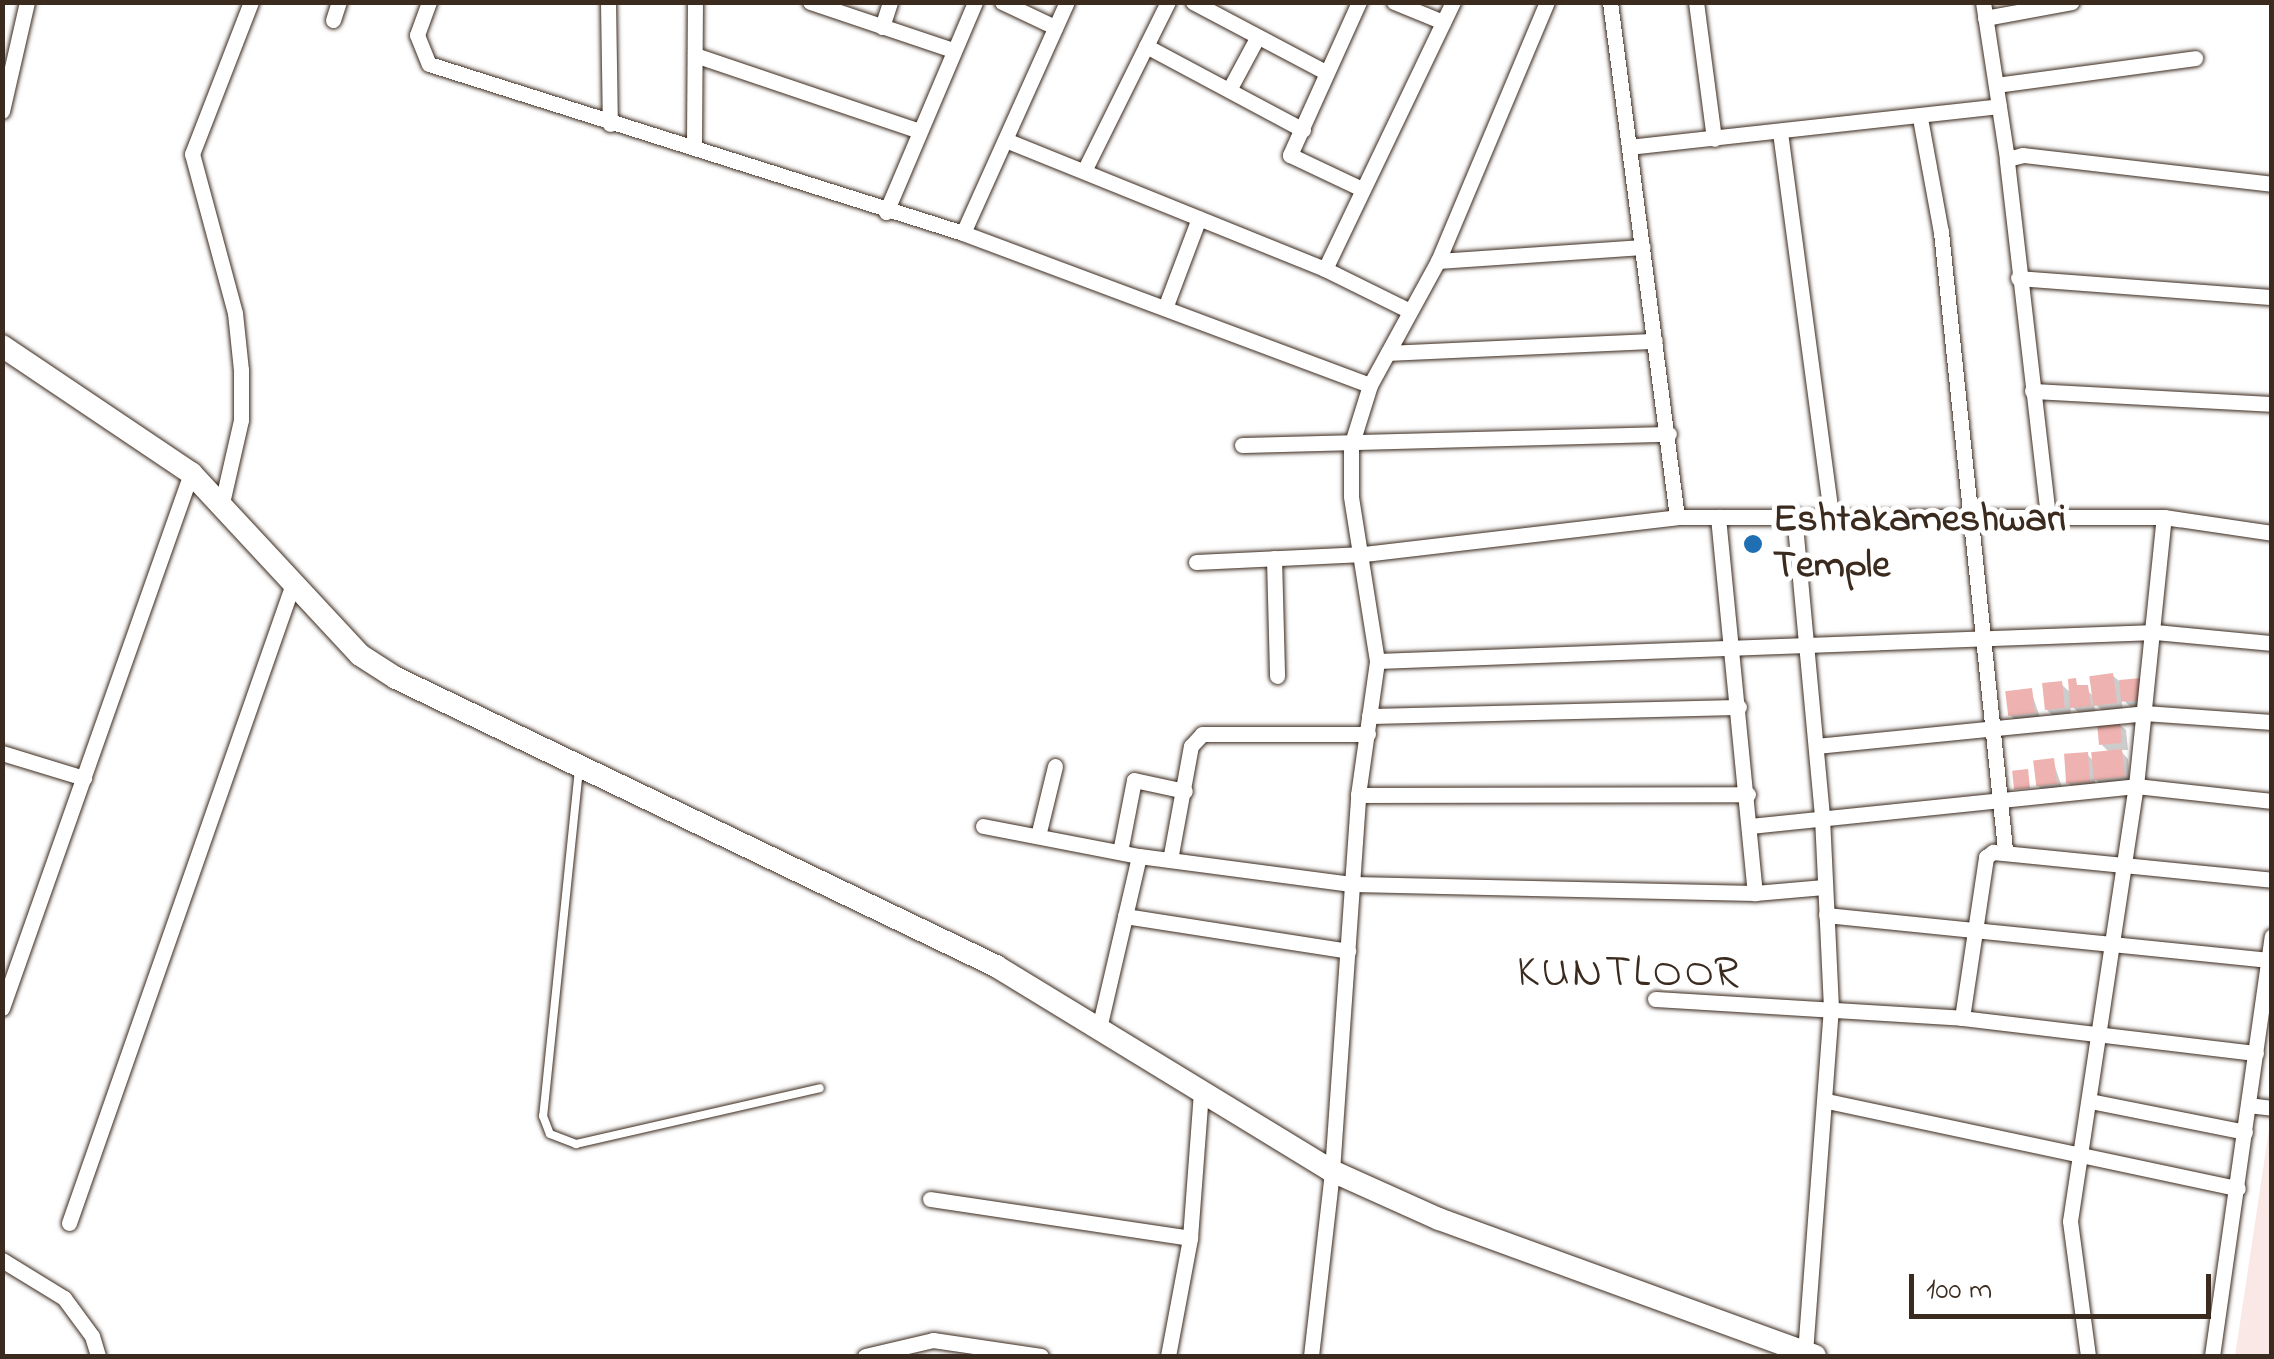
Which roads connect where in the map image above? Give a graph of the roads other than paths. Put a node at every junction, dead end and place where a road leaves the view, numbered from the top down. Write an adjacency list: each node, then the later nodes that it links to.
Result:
1 (27, 2): 33 (street)
2 (251, 2): 70 (street)
3 (338, 2): 22 (street)
4 (429, 2): 38 (street)
5 (608, 2): 38 (street)
6 (695, 2): 29 (street)
7 (810, 2): 24 (street)
8 (890, 2): 24 (street)
9 (974, 2): 28 (street)
10 (1002, 2): 25 (street)
11 (1066, 2): 25 (street)
12 (1168, 2): 27 (street)
13 (1193, 2): 26 (street)
14 (1359, 2): 31 (street)
15 (1394, 2): 23 (street)
16 (1452, 2): 23 (street)
17 (1547, 2): 54 (street)
18 (1610, 2): 45 (street)
19 (1696, 2): 42 (street)
20 (2072, 2): 21 (street)
21 (1984, 10): 32 (street)
22 (333, 20)
23 (1443, 22): 49 (street)
24 (882, 27): 28 (street)
25 (1055, 27): 43 (street)
26 (1257, 38): 31 (street); 34 (street)
27 (1146, 46): 34 (street); 47 (street)
28 (954, 50): 40 (street)
29 (695, 55): 40 (street); 44 (street)
30 (2195, 58): 32 (street)
31 (1325, 72): 39 (street)
32 (1996, 84): 35 (street)
33 (5, 87): 36 (street)
34 (1229, 90): 39 (street)
35 (1999, 106): 37 (street); 46 (street)
36 (2, 111)
37 (1920, 118): 41 (street); 73 (street)
38 (610, 124): 44 (street)
39 (1303, 130): 49 (street)
40 (920, 131): 50 (street)
41 (1780, 132): 42 (street); 72 (street)
42 (1714, 139): 45 (street)
43 (1008, 141): 47 (street); 52 (street)
44 (694, 143): 50 (street)
45 (1630, 146): 53 (street)
46 (2007, 159): 48 (street); 56 (street)
47 (1084, 171): 51 (street)
48 (2272, 184)
49 (1362, 189): 55 (street)
50 (886, 212): 52 (street)
51 (1198, 218): 55 (street); 58 (street)
52 (963, 233): 58 (street)
53 (1643, 247): 54 (street); 60 (street)
54 (1438, 261): 59 (street)
55 (1324, 269): 59 (street)
56 (2018, 278): 57 (street); 64 (street)
57 (2272, 297)
58 (1165, 308): 63 (street)
59 (1406, 309): 62 (street)
60 (1655, 341): 62 (street); 66 (street)
61 (2, 346): 69 (street)
62 (1388, 353): 63 (street)
63 (1370, 384): 68 (street)
64 (2032, 391): 65 (street); 75 (street)
65 (2272, 404)
66 (1669, 434): 68 (street); 76 (street)
67 (1242, 445): 68 (street)
68 (1351, 446): 79 (street)
69 (191, 473): 70 (street); 100 (street)
70 (222, 503): 82 (street)
71 (1794, 514): 72 (street); 74 (street); 86 (street)
72 (1831, 514): 73 (street)
73 (1973, 515): 75 (street); 84 (street)
74 (1718, 516): 76 (street); 87 (street)
75 (2048, 516): 77 (street)
76 (1677, 517): 79 (street)
77 (2164, 517): 78 (street); 83 (street)
78 (2272, 533)
79 (1364, 554): 80 (street); 88 (street)
80 (1274, 558): 81 (street); 89 (street)
81 (1196, 562)
82 (294, 581): 99 (street); 146 (street)
83 (2155, 632): 84 (street); 85 (street); 91 (street)
84 (1984, 641): 86 (street); 94 (street)
85 (2272, 643)
86 (1804, 644): 87 (street); 96 (street)
87 (1732, 650): 88 (street); 90 (street)
88 (1377, 661): 92 (street)
89 (1277, 676)
90 (1740, 707): 92 (street); 103 (street)
91 (2144, 713): 93 (street); 94 (street); 101 (street)
92 (1368, 716): 95 (street)
93 (2272, 722)
94 (1994, 727): 96 (street); 105 (street)
95 (1368, 734): 102 (street); 104 (street)
96 (1816, 746): 107 (street)
97 (2, 752): 100 (street)
98 (1054, 766): 110 (street)
99 (579, 770): 131 (street); 135 (lane)
100 (84, 778): 128 (street)
101 (2136, 786): 105 (street); 106 (street); 115 (street)
102 (1186, 791): 112 (street); 114 (street)
103 (1748, 794): 104 (street); 109 (street)
104 (1358, 796): 117 (street)
105 (2000, 800): 107 (street); 111 (street)
106 (2272, 801)
107 (1822, 817): 109 (street); 118 (street)
108 (983, 826): 110 (street)
109 (1750, 826): 119 (street)
110 (1038, 836): 112 (street)
111 (2005, 849): 115 (street); 122 (street)
112 (1120, 852): 113 (street)
113 (1139, 856): 114 (street); 121 (street)
114 (1170, 860): 117 (street)
115 (2126, 861): 116 (street); 124 (street)
116 (2272, 880)
117 (1353, 884): 119 (street); 125 (street)
118 (1824, 888): 119 (street); 120 (street)
119 (1754, 892)
120 (1826, 915): 122 (street); 129 (street)
121 (1125, 916): 125 (street); 131 (street)
122 (1973, 928): 124 (street); 130 (street)
123 (2272, 936): 126 (street)
124 (2114, 945): 126 (street); 132 (street)
125 (1348, 951): 143 (street)
126 (2269, 960): 133 (street)
127 (1655, 1000): 129 (street)
128 (2, 1008)
129 (1831, 1008): 130 (street); 137 (street)
130 (1962, 1018): 132 (street)
131 (1100, 1024): 136 (street)
132 (2102, 1032): 134 (street); 138 (street)
133 (2266, 1034): 134 (street)
134 (2256, 1054): 139 (street)
135 (820, 1088)
136 (1201, 1092): 143 (street); 147 (street)
137 (1827, 1100): 142 (street); 150 (street)
138 (2090, 1101): 141 (street); 142 (street)
139 (2248, 1105): 140 (street); 141 (street)
140 (2272, 1108)
141 (2245, 1132): 144 (street)
142 (2082, 1156): 144 (street); 156 (street)
143 (1332, 1171): 150 (street); 155 (street)
144 (2238, 1188): 157 (street)
145 (930, 1198): 147 (street)
146 (70, 1223)
147 (1190, 1238): 154 (street)
148 (2, 1260): 151 (street)
149 (934, 1348): 152 (street); 153 (street)
150 (1809, 1355)
151 (98, 1356)
152 (865, 1356)
153 (1041, 1356)
154 (1168, 1356)
155 (1311, 1356)
156 (2088, 1356)
157 (2212, 1356)

